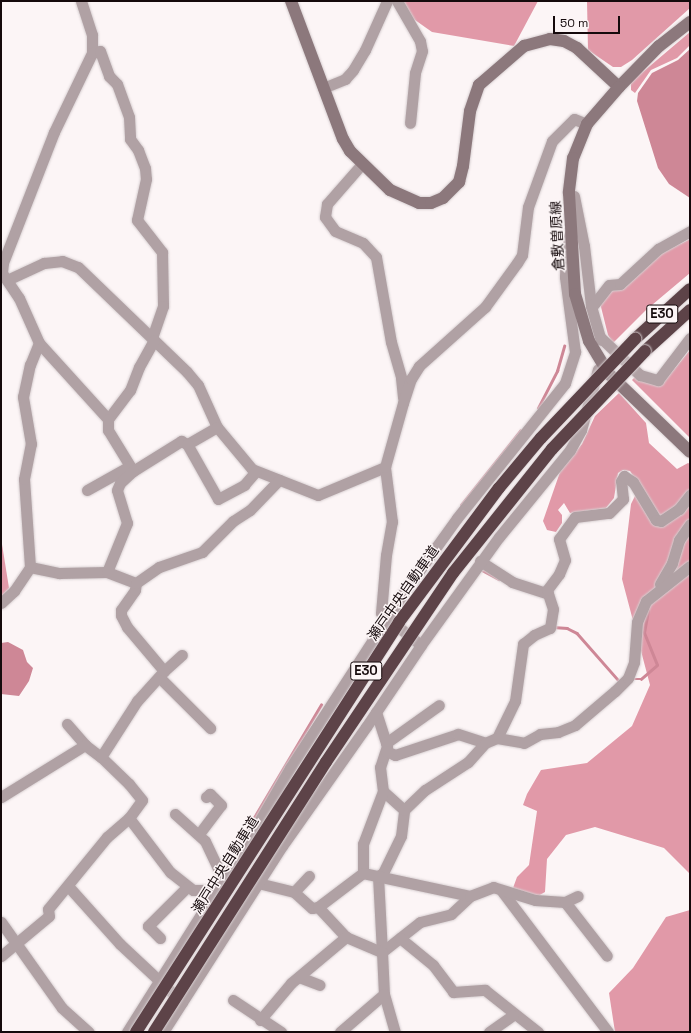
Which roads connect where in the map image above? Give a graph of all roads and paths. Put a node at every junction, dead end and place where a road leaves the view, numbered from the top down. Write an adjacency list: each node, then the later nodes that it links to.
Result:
1 (81, 1): 6 (street)
2 (291, 1): 8 (street)
3 (387, 1): 8 (street)
4 (397, 1): 9 (street)
5 (690, 22): 7 (street, 倉敷曽原線)
6 (92, 53): 15 (street); 20 (street)
7 (618, 87): 10 (street, 倉敷曽原線); 11 (street)
8 (323, 88): 11 (street)
9 (410, 123)
10 (587, 124): 12 (street, 倉敷曽原線); 23 (street)
11 (361, 165): 23 (street)
12 (571, 176): 14 (street, 倉敷曽原線); 17 (street)
13 (690, 231): 17 (street)
14 (570, 232): 27 (street, 倉敷曽原線); 43 (street)
15 (4, 278): 20 (street); 21 (street)
16 (690, 289): 96 (highway, 瀬戸中央自動車道 / E30, bridge)
17 (591, 305): 19 (street)
18 (690, 310): 97 (highway, E30, bridge)
19 (690, 338)
20 (153, 339): 24 (street); 25 (street)
21 (39, 344): 24 (street); 37 (street)
22 (598, 369): 35 (street)
23 (403, 403): 28 (street)
24 (108, 419): 29 (street)
25 (217, 427): 26 (street); 30 (street)
26 (187, 444): 29 (street); 30 (street)
27 (690, 452)
28 (385, 467): 31 (street); 43 (street)
29 (132, 468): 32 (street); 38 (street)
30 (256, 471): 31 (street)
31 (279, 480): 39 (street)
32 (86, 490)
33 (690, 495): 41 (street)
34 (690, 524): 40 (street)
35 (480, 561): 41 (street); 44 (street)
36 (690, 566): 40 (street)
37 (30, 568): 38 (street); 42 (street)
38 (107, 572): 39 (street)
39 (136, 583): 46 (street)
40 (658, 589): 51 (street)
41 (548, 594): 51 (street)
42 (1, 603)
43 (386, 619): 44 (street); 66 (street)
44 (421, 645): 48 (street)
45 (182, 655): 46 (street)
46 (162, 675): 50 (street); 55 (street)
47 (439, 705): 54 (street)
48 (376, 712): 54 (street); 67 (street)
49 (67, 724): 53 (street)
50 (210, 728)
51 (497, 738): 52 (street)
52 (485, 743): 54 (street); 59 (street)
53 (85, 745): 55 (street); 57 (street)
54 (386, 747): 56 (street)
55 (100, 757): 61 (street)
56 (383, 791): 59 (street); 63 (street)
57 (1, 797)
58 (206, 797): 62 (street)
59 (404, 810): 65 (street)
60 (175, 814): 62 (street)
61 (129, 818): 68 (street); 69 (street)
62 (199, 834): 66 (street)
63 (363, 873): 65 (street); 76 (street)
64 (309, 876): 72 (street)
65 (378, 876): 73 (street); 82 (street)
66 (224, 879): 70 (street)
67 (258, 883): 72 (street); 90 (street)
68 (68, 886): 81 (street); 86 (street)
69 (187, 887): 70 (street); 79 (street)
70 (216, 890): 86 (street)
71 (501, 890): 73 (street); 75 (street); 103 (street)
72 (294, 892): 76 (street)
73 (470, 896): 80 (street)
74 (578, 896): 75 (street)
75 (565, 902): 84 (street)
76 (318, 908): 78 (street)
77 (1, 922): 81 (street)
78 (346, 937): 82 (street); 85 (street)
79 (160, 938)
80 (400, 938): 82 (street); 91 (street)
81 (16, 944): 83 (street); 94 (street)
82 (382, 952): 88 (street)
83 (1, 956)
84 (607, 956)
85 (299, 977): 87 (street); 92 (street)
86 (159, 980): 90 (street); 95 (street)
87 (320, 985)
88 (384, 994): 99 (street); 100 (street)
89 (233, 1000): 92 (street)
90 (182, 1002): 98 (street)
91 (512, 1015): 101 (street); 102 (street)
92 (260, 1020): 93 (street)
93 (273, 1030)
94 (89, 1032)
95 (127, 1032)
96 (136, 1032)
97 (154, 1032)
98 (163, 1032)
99 (340, 1032)
100 (395, 1032)
101 (489, 1032)
102 (538, 1032)
103 (608, 1032)

